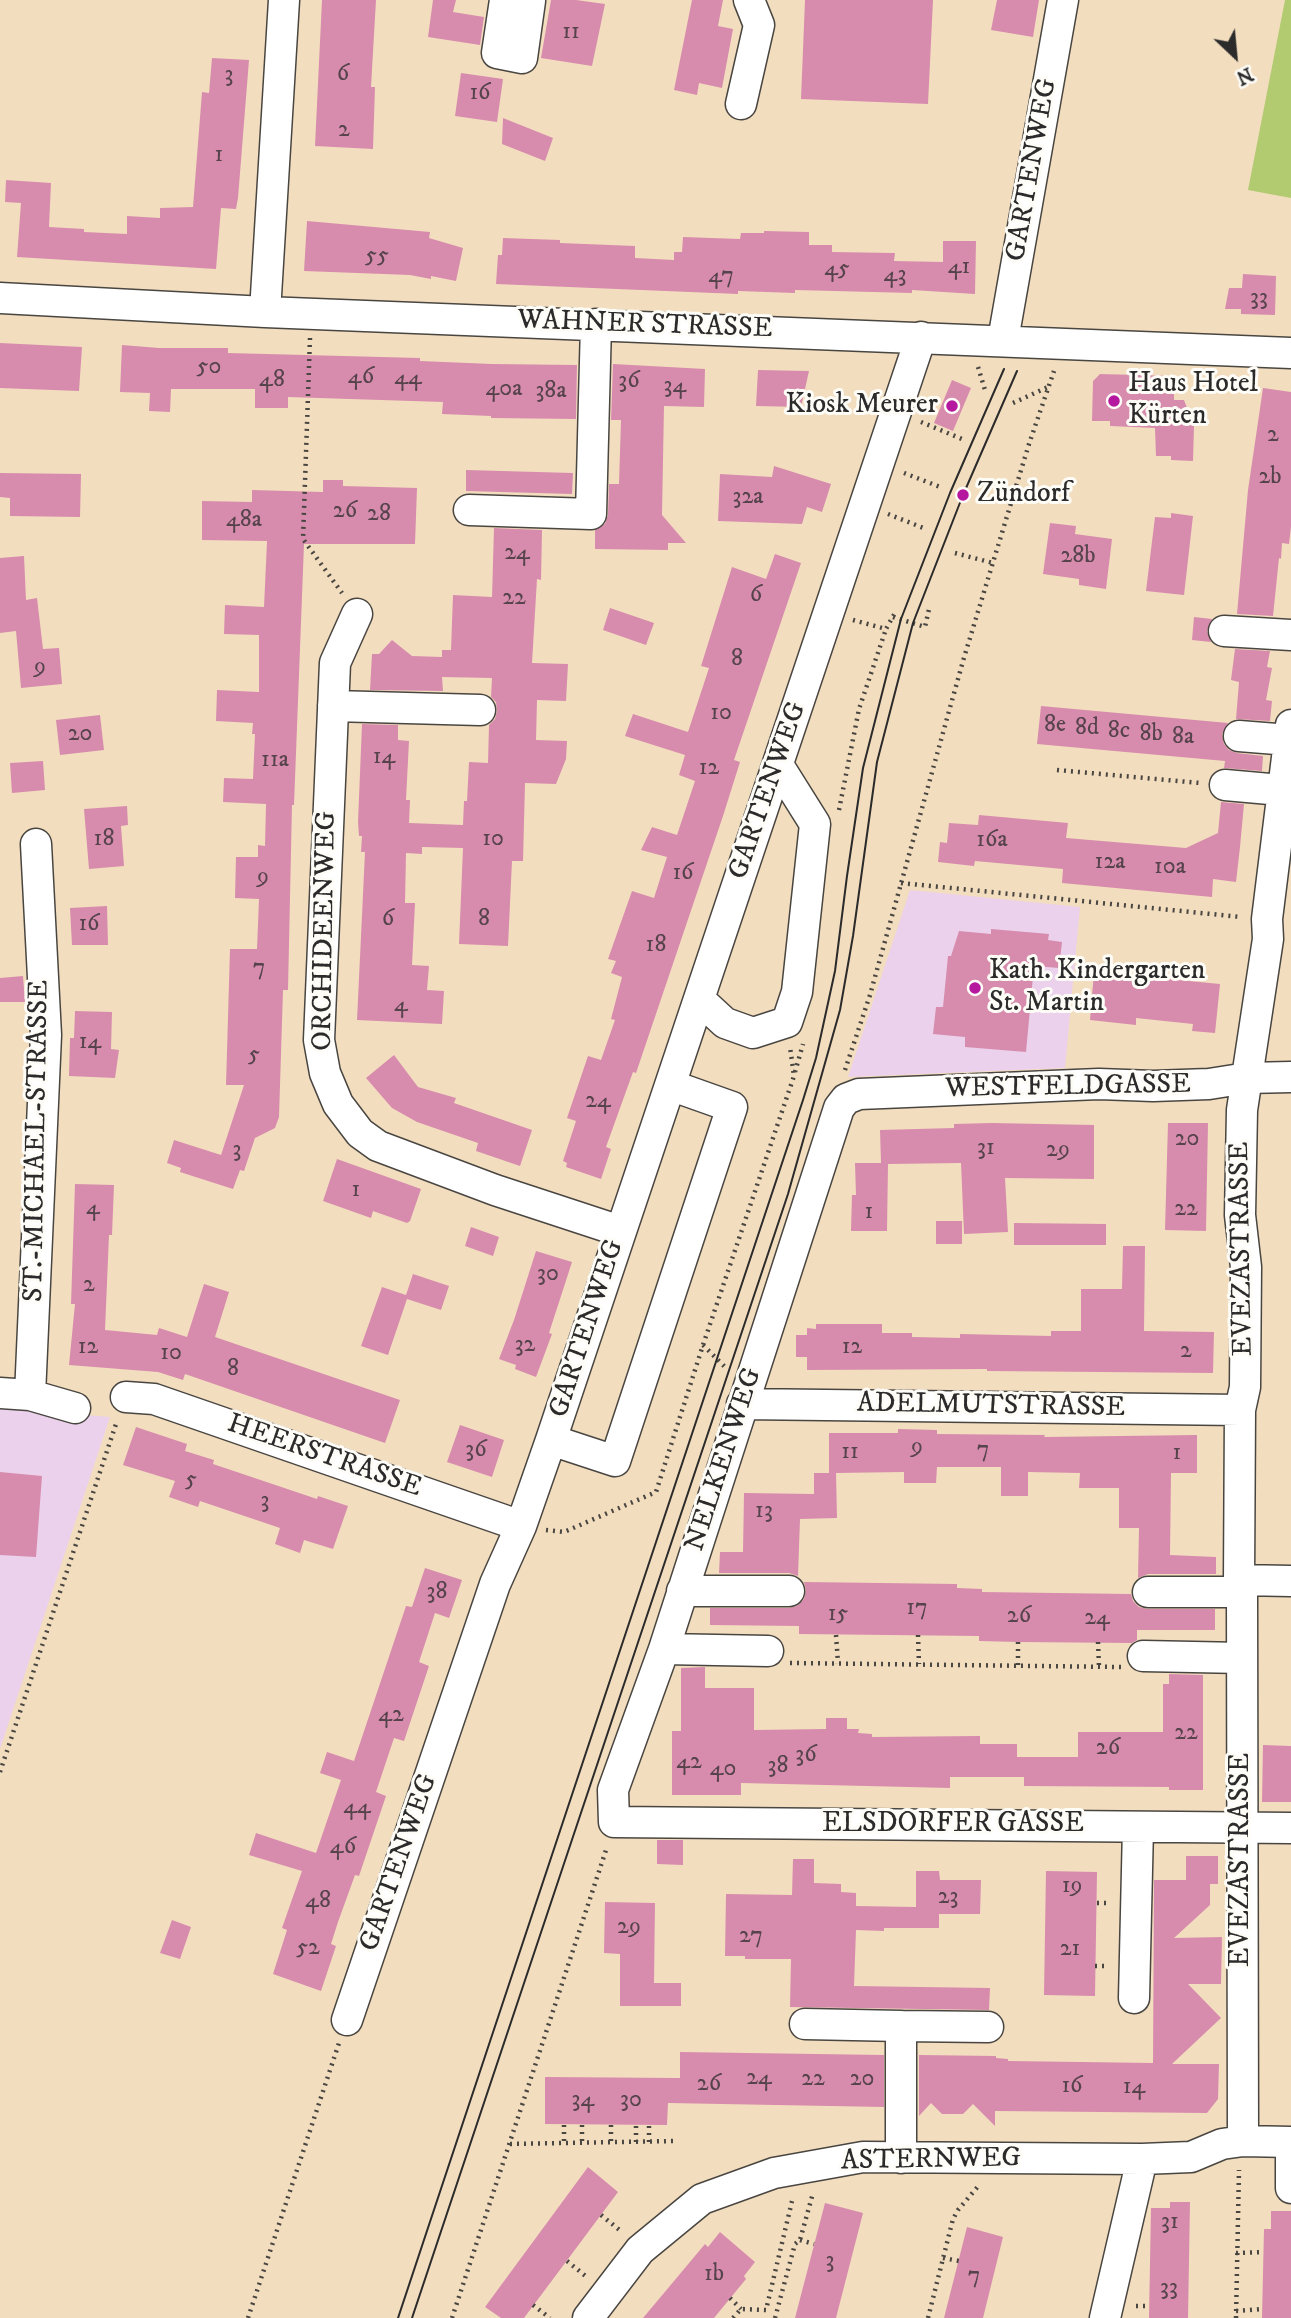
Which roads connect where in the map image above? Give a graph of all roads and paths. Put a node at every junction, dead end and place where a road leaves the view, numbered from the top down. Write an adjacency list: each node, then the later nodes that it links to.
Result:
1 (284, 0): 8 (street)
2 (505, 0): 3 (street)
3 (524, 0)
4 (749, 0): 6 (street)
5 (1063, 0): 12 (street, GARTENWEG)
6 (741, 104)
7 (0, 298): 8 (street, WAHNER STRASSE)
8 (265, 312): 9 (street, WAHNER STRASSE)
9 (311, 313): 10 (street, WAHNER STRASSE); 29 (path)
10 (596, 324): 11 (street, WAHNER STRASSE); 22 (street)
11 (921, 337): 12 (street, WAHNER STRASSE); 17 (street, GARTENWEG)
12 (1003, 340): 13 (street, WAHNER STRASSE)
13 (1064, 344): 14 (street, WAHNER STRASSE); 15 (path)
14 (1291, 353)
15 (1049, 387): 16 (path); 25 (path)
16 (1013, 403)
17 (896, 412): 18 (path); 19 (street, GARTENWEG)
18 (962, 439)
19 (879, 463): 20 (path); 21 (street, GARTENWEG)
20 (943, 488)
21 (864, 505): 23 (path); 27 (street, GARTENWEG)
22 (469, 510)
23 (926, 529)
24 (955, 553): 25 (path)
25 (993, 563): 42 (path)
26 (929, 609): 30 (path)
27 (829, 611): 30 (path); 37 (street, GARTENWEG)
28 (897, 611): 30 (path)
29 (357, 614): 33 (street, ORCHIDEENWEG)
30 (893, 617)
31 (1224, 631): 32 (street)
32 (1291, 635)
33 (333, 706): 34 (street); 50 (street, ORCHIDEENWEG)
34 (480, 710)
35 (1290, 733): 36 (street); 40 (street, EVEZASTRASSE)
36 (1239, 736)
37 (778, 765): 44 (street, GARTENWEG); 45 (street)
38 (1057, 770): 39 (path)
39 (1225, 785): 40 (street)
40 (1282, 790): 43 (street, EVEZASTRASSE)
41 (36, 844): 52 (street, ST.-MICHAEL-STRASSE)
42 (901, 883): 43 (path); 49 (path)
43 (1267, 919): 47 (street, EVEZASTRASSE)
44 (699, 999): 45 (street); 48 (street, GARTENWEG)
45 (787, 1023): 58 (path)
46 (1291, 1077): 47 (street, WESTFELDGASSE)
47 (1247, 1078): 49 (street, WESTFELDGASSE); 56 (street, EVEZASTRASSE)
48 (670, 1085): 50 (street, GARTENWEG); 57 (street)
49 (846, 1099): 54 (street, NELKENWEG)
50 (620, 1231): 57 (street, GARTENWEG)
51 (0, 1393): 52 (street)
52 (30, 1395): 55 (street)
53 (125, 1397): 58 (street, HEERSTRASSE); 76 (path)
54 (742, 1404): 56 (street, ADELMUTSTRASSE); 61 (street, NELKENWEG)
55 (75, 1408)
56 (1240, 1410): 60 (street, EVEZASTRASSE)
57 (551, 1440): 58 (street, GARTENWEG)
58 (521, 1526): 86 (street, GARTENWEG)
59 (1291, 1581): 60 (street)
60 (1241, 1586): 63 (street); 71 (street, EVEZASTRASSE)
61 (682, 1591): 62 (street); 68 (street, NELKENWEG)
62 (789, 1591)
63 (1148, 1592)
64 (836, 1635): 72 (path)
65 (918, 1636): 73 (path)
66 (1018, 1642): 74 (path)
67 (1098, 1642): 75 (path)
68 (664, 1649): 69 (street); 80 (street, NELKENWEG)
69 (768, 1651): 72 (path)
70 (1143, 1656): 71 (street); 75 (path)
71 (1242, 1658): 78 (street, EVEZASTRASSE)
72 (838, 1663): 73 (path)
73 (919, 1664): 74 (path)
74 (1018, 1665): 75 (path)
75 (1099, 1667)
76 (0, 1772)
77 (1138, 1827): 78 (street, ELSDORFER GASSE); 80 (street, ELSDORFER GASSE); 85 (street)
78 (1242, 1828): 79 (street, ELSDORFER GASSE); 96 (street, EVEZASTRASSE)
79 (1291, 1828)
80 (611, 1833): 103 (path)
81 (1097, 1903): 82 (path)
82 (1111, 1903)
83 (1096, 1966): 84 (path)
84 (1110, 1966)
85 (1134, 1997)
86 (347, 2021): 120 (path)
87 (805, 2024): 88 (street)
88 (901, 2026): 89 (street); 104 (street)
89 (988, 2027)
90 (564, 2124): 100 (path)
91 (582, 2124): 101 (path)
92 (611, 2125): 102 (path)
93 (636, 2125): 97 (path)
94 (649, 2125): 98 (path)
95 (673, 2141): 98 (path)
96 (1243, 2141): 99 (street, ASTERNWEG); 106 (street, ASTERNWEG); 112 (path)
97 (636, 2142): 98 (path); 102 (path)
98 (649, 2142)
99 (1291, 2142): 108 (street)
100 (564, 2143): 101 (path); 103 (path)
101 (582, 2143): 102 (path)
102 (611, 2143)
103 (510, 2144): 121 (path)
104 (901, 2158): 105 (street, ASTERNWEG); 107 (street, ASTERNWEG)
105 (1001, 2158): 106 (street, ASTERNWEG); 113 (path)
106 (1142, 2159): 127 (street)
107 (810, 2166): 109 (path); 117 (path); 123 (street, ASTERNWEG)
108 (1291, 2188)
109 (800, 2240): 110 (path); 125 (path)
110 (814, 2244)
111 (1264, 2252): 112 (path)
112 (1236, 2253): 119 (path)
113 (943, 2258): 114 (path); 126 (path)
114 (959, 2262)
115 (730, 2298): 117 (path)
116 (534, 2305): 122 (path)
117 (741, 2309): 124 (path)
118 (1262, 2309): 119 (path)
119 (1236, 2311): 128 (path)
120 (248, 2318)
121 (452, 2318)
122 (550, 2318)
123 (589, 2318)
124 (733, 2318)
125 (776, 2318)
126 (928, 2318)
127 (1105, 2318)
128 (1236, 2318)

